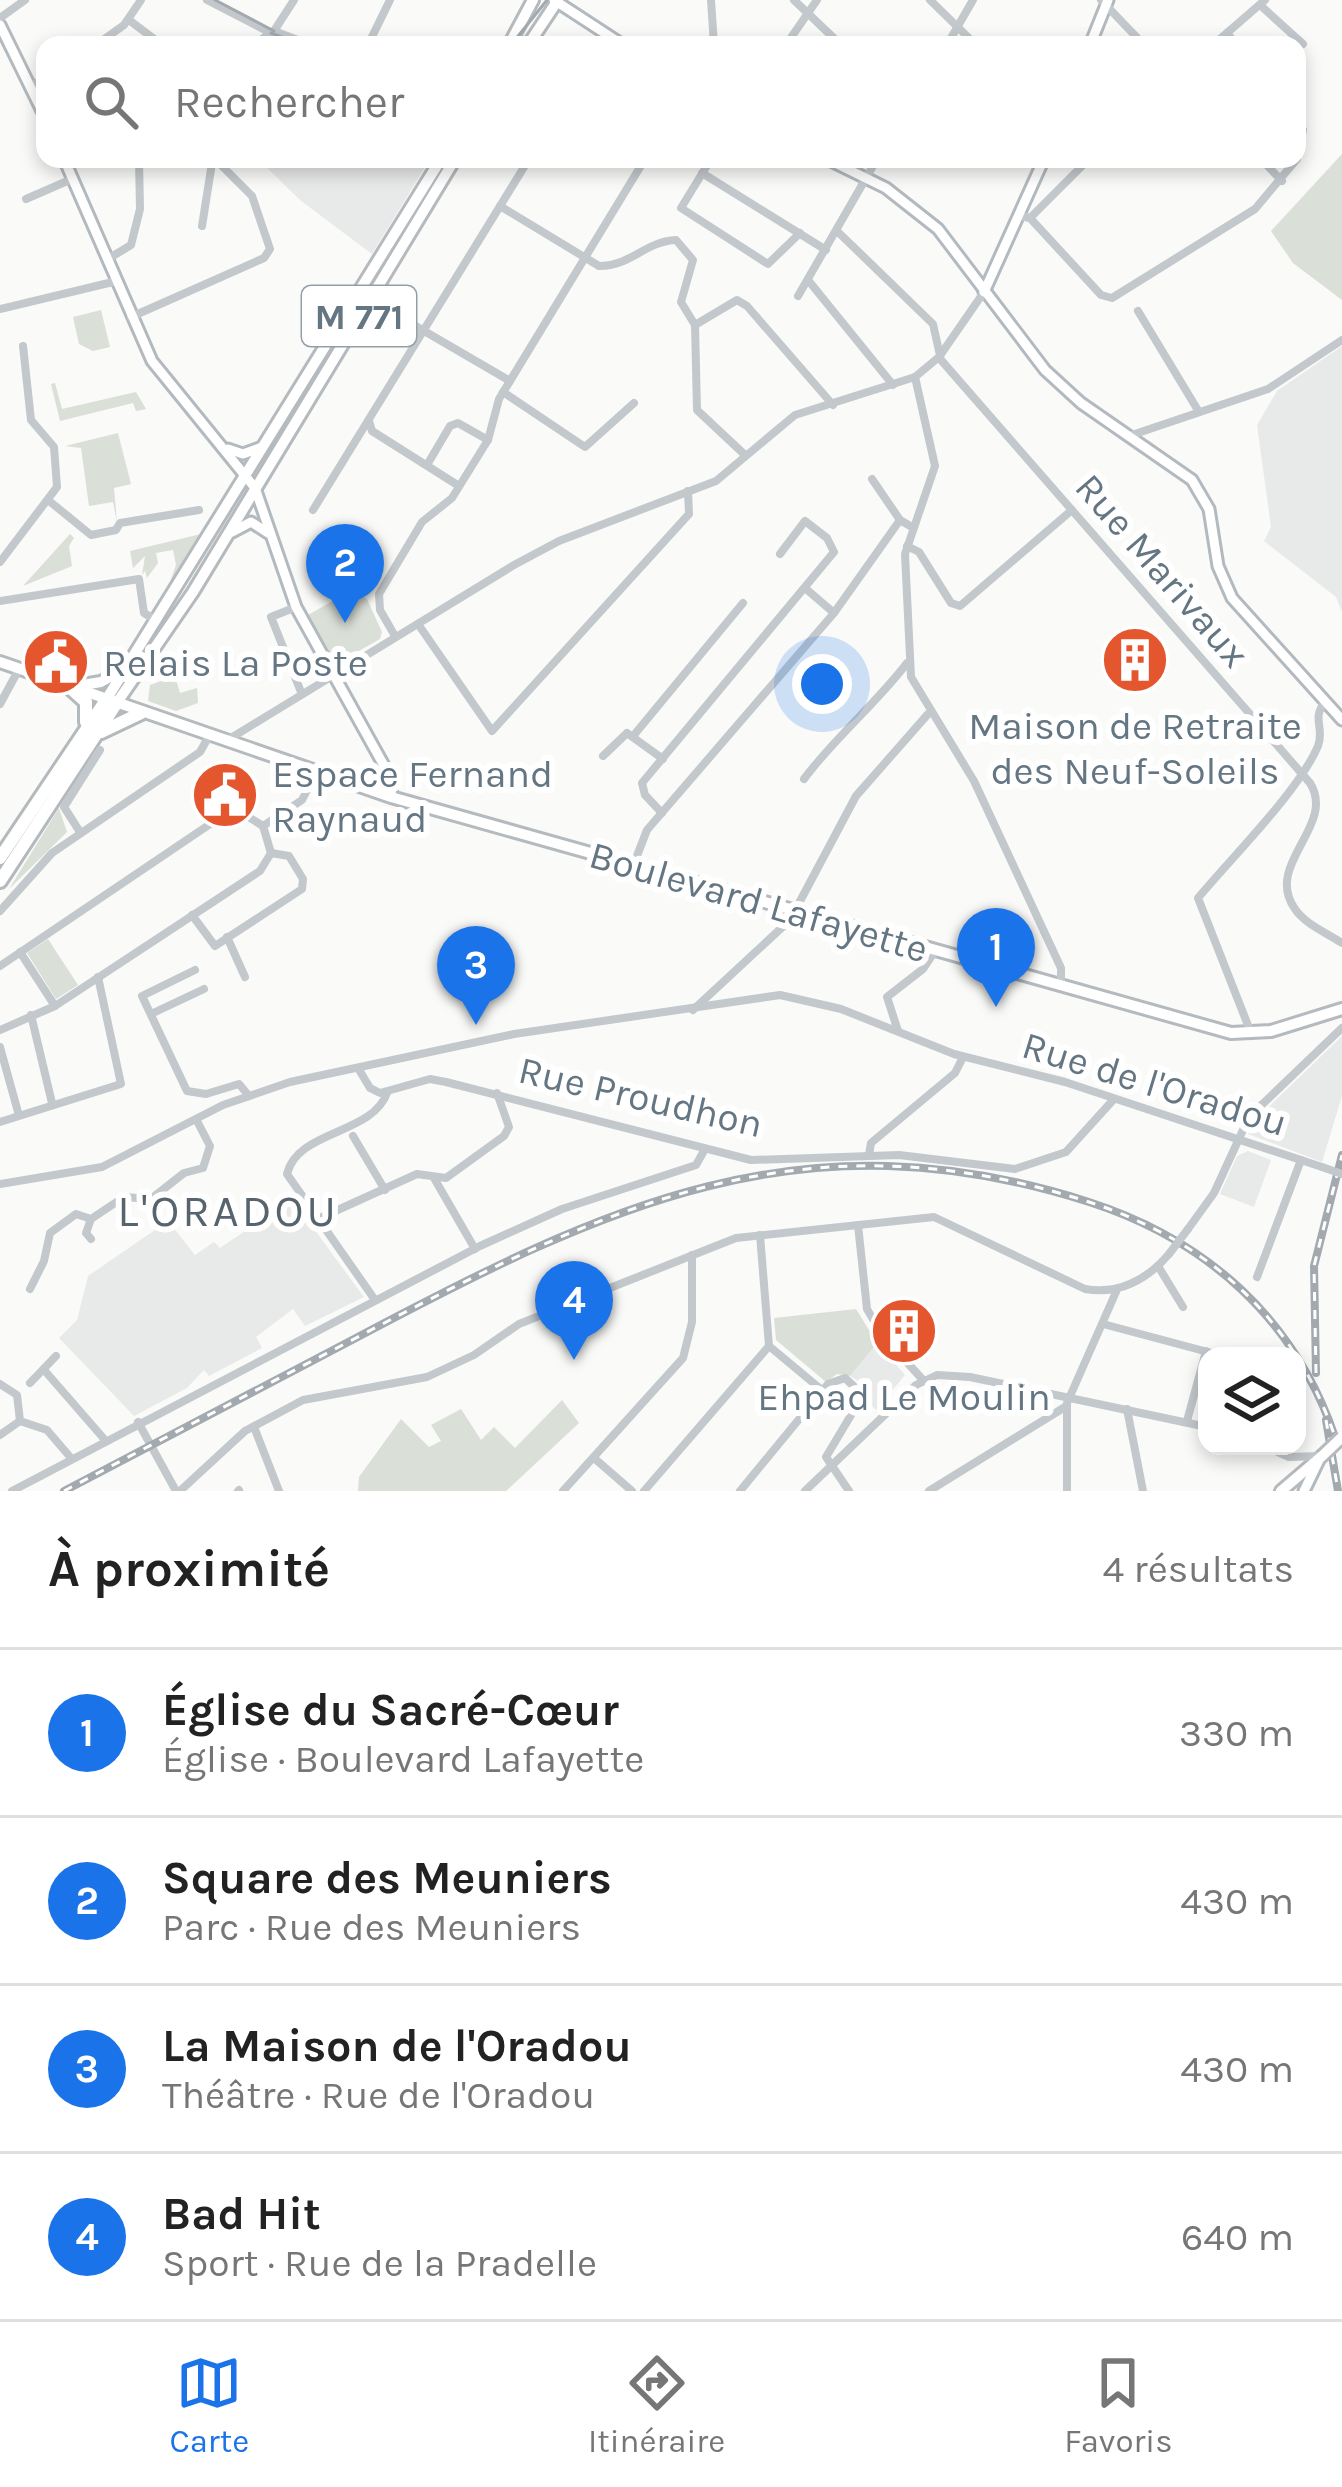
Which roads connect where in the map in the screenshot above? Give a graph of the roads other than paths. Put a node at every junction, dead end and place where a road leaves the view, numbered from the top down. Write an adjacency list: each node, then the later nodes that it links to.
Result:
1 (25, 0): 18 (street)
2 (142, 0): 17 (street)
3 (207, 0): 20 (street)
4 (294, 0): 20 (street)
5 (390, 0): 26 (street)
6 (533, 0): 27 (main road)
7 (711, 0): 30 (street)
8 (794, 0): 16 (street)
9 (817, 0): 16 (street)
10 (930, 0): 19 (street)
11 (973, 0): 19 (street)
12 (1242, 0): 15 (street)
13 (556, 1): 28 (main road); 29 (main road)
14 (1105, 2): 35 (main road); 36 (street)
15 (1260, 5): 21 (street); 38 (street)
16 (808, 14): 31 (street); 32 (street)
17 (129, 20): 22 (street); 23 (street)
18 (0, 21): 40 (main road)
19 (958, 27): 33 (street); 34 (street)
20 (273, 32): 24 (street); 25 (street)
21 (1227, 34): 37 (street)
22 (109, 36)
23 (150, 36)
24 (267, 36)
25 (285, 36)
26 (372, 36)
27 (512, 36)
28 (535, 36)
29 (609, 36)
30 (713, 36)
31 (792, 36)
32 (831, 36)
33 (952, 36)
34 (967, 36)
35 (1093, 36)
36 (1136, 36)
37 (1224, 36)
38 (1294, 36)
39 (36, 83): 40 (street)
40 (31, 86): 41 (main road)
41 (36, 97)
42 (68, 168): 58 (main road)
43 (139, 168): 69 (street)
44 (214, 168): 64 (street)
45 (223, 168): 78 (street)
46 (436, 168): 95 (main road, M 771)
47 (448, 168): 72 (main road, M 771)
48 (523, 168): 62 (street)
49 (639, 168): 68 (street)
50 (705, 168): 57 (street)
51 (846, 168): 59 (main road)
52 (873, 168): 59 (street)
53 (1041, 168): 63 (main road)
54 (1079, 168): 63 (street)
55 (1270, 168): 60 (street)
56 (1291, 168): 60 (street)
57 (702, 173): 66 (street); 66 (street)
58 (72, 178): 61 (street); 69 (main road)
59 (868, 178): 65 (street); 73 (main road)
60 (1282, 181): 63 (street)
61 (26, 199)
62 (500, 206): 68 (street); 80 (street)
63 (1025, 217): 73 (main road)
64 (202, 226)
65 (837, 231): 67 (street); 83 (street)
66 (800, 233): 67 (street)
67 (826, 250): 70 (street)
68 (584, 258): 79 (street); 86 (street)
69 (108, 260): 71 (main road)
70 (808, 280): 74 (street); 87 (street)
71 (116, 281): 76 (street); 78 (main road)
72 (376, 286): 75 (street); 84 (main road, M 771)
73 (984, 292): 83 (street); 93 (main road)
74 (798, 296)
75 (383, 307): 80 (street); 84 (street)
76 (0, 308)
77 (1138, 311): 91 (street)
78 (131, 316): 96 (main road)
79 (695, 325): 90 (street); 97 (street)
80 (424, 330): 86 (street); 92 (street)
81 (1342, 340): 91 (street)
82 (23, 346): 103 (street)
83 (939, 357): 85 (street); 106 (street, Rue Marivaux)
84 (328, 368): 100 (main road, M 771)
85 (915, 377): 87 (street); 108 (street)
86 (510, 381): 88 (street)
87 (893, 385): 90 (street)
88 (503, 392): 89 (street); 94 (street)
89 (634, 403)
90 (833, 405): 97 (street)
91 (1199, 412): 93 (street)
92 (369, 419): 98 (street); 105 (street)
93 (1130, 436): 129 (main road)
94 (488, 440): 98 (street); 101 (street)
95 (269, 442): 96 (main road); 100 (main road, M 771)
96 (223, 447): 100 (main road)
97 (745, 455): 102 (street)
98 (427, 465): 101 (street)
99 (872, 479): 107 (street)
100 (251, 483): 109 (main road, M 771); 110 (main road); 119 (main road, M 771)
101 (459, 486): 121 (street)
102 (688, 491): 120 (street); 120 (street)
103 (48, 500): 104 (street); 113 (street)
104 (200, 510)
105 (313, 510)
106 (1072, 510): 111 (street); 142 (street, Rue Marivaux)
107 (900, 520): 108 (street); 118 (street)
108 (912, 527): 111 (street)
109 (227, 536): 110 (main road); 125 (main road, M 771)
110 (271, 538): 117 (main road)
111 (907, 546): 123 (street)
112 (779, 554): 114 (street)
113 (0, 562)
114 (805, 588): 118 (street); 140 (street)
115 (0, 602): 119 (street)
116 (742, 604): 135 (street)
117 (296, 607): 126 (main road); 128 (street)
118 (834, 613): 145 (street)
119 (158, 622): 125 (main road, M 771)
120 (418, 624): 121 (street)
121 (395, 636): 126 (street)
122 (0, 660): 124 (main road, Boulevard Lafayette)
123 (908, 662): 133 (street); 143 (street)
124 (20, 668): 127 (main road, Boulevard Lafayette); 131 (street)
125 (133, 671): 127 (main road); 130 (main road, M 771); 132 (main road)
126 (333, 674): 128 (street); 144 (main road)
127 (68, 686): 130 (main road, Boulevard Lafayette); 137 (highway)
128 (302, 692): 138 (street)
129 (1325, 701): 134 (main road); 142 (street)
130 (111, 702): 132 (main road, Boulevard Lafayette); 137 (highway, M 771)
131 (0, 704)
132 (141, 713): 136 (main road, Boulevard Lafayette); 137 (highway)
133 (928, 714): 155 (street); 165 (street)
134 (1342, 720)
135 (634, 735): 139 (street); 140 (street)
136 (209, 736): 138 (main road, Boulevard Lafayette); 147 (street)
137 (91, 740): 147 (street); 148 (highway, M 771); 150 (highway, M 771)
138 (225, 742): 141 (main road, Boulevard Lafayette)
139 (603, 756)
140 (663, 759): 145 (street)
141 (316, 772): 144 (main road, Boulevard Lafayette); 146 (street)
142 (1301, 774): 158 (street); 177 (street)
143 (804, 779)
144 (391, 797): 151 (main road, Boulevard Lafayette)
145 (662, 813): 151 (street)
146 (263, 826): 149 (street); 160 (street)
147 (80, 832): 154 (street)
148 (18, 852): 152 (highway, M 771); 153 (highway)
149 (271, 853): 156 (street); 157 (street)
150 (0, 858)
151 (633, 866): 155 (main road, Boulevard Lafayette)
152 (0, 881)
153 (0, 896)
154 (0, 911)
155 (796, 912): 159 (main road, Boulevard Lafayette); 167 (street)
156 (192, 915): 157 (street); 163 (street)
157 (227, 938): 164 (street)
158 (1342, 944)
159 (935, 951): 165 (main road, Boulevard Lafayette); 176 (street)
160 (20, 952): 161 (street); 168 (street)
161 (0, 966)
162 (195, 970): 173 (street)
163 (98, 977): 168 (street); 185 (street)
164 (245, 977)
165 (1061, 986): 177 (main road, Boulevard Lafayette)
166 (204, 989): 173 (street)
167 (715, 990): 169 (street); 171 (street)
168 (55, 1006): 172 (street)
169 (715, 1008): 171 (street, Rue de l'Oradou); 176 (street, Rue de l'Oradou)
170 (1342, 1009): 177 (main road, Boulevard Lafayette)
171 (692, 1011): 180 (street, Rue de l'Oradou)
172 (31, 1015): 175 (street); 185 (street)
173 (151, 1015): 183 (street, Rue de l'Oradou)
174 (1342, 1028): 190 (street)
175 (0, 1030)
176 (898, 1030): 179 (street, Rue de l'Oradou)
177 (1252, 1034)
178 (0, 1047): 186 (street)
179 (963, 1057): 184 (street, Rue de l'Oradou); 192 (street)
180 (358, 1068): 181 (street); 183 (street, Rue de l'Oradou)
181 (387, 1093): 182 (street, Rue Proudhon); 198 (street)
182 (497, 1093): 191 (street, Rue Proudhon); 195 (street)
183 (249, 1096): 187 (street, Rue de l'Oradou)
184 (1114, 1099): 190 (street, Rue de l'Oradou); 192 (street, Rue Proudhon)
185 (52, 1103): 186 (street)
186 (17, 1112): 188 (street)
187 (196, 1118): 196 (street, Rue de l'Oradou); 199 (street)
188 (0, 1122)
189 (353, 1136): 197 (street)
190 (1238, 1140): 193 (street, Rue de l'Oradou); 205 (street, bridge)
191 (705, 1149): 192 (street, Rue Proudhon); 203 (street)
192 (869, 1155)
193 (1301, 1160): 194 (street, Rue de l'Oradou, bridge); 206 (street)
194 (1342, 1174)
195 (434, 1178): 197 (street); 203 (street)
196 (0, 1184)
197 (385, 1190): 198 (street)
198 (320, 1218): 209 (street)
199 (91, 1219): 202 (street); 207 (street)
200 (858, 1225): 201 (street); 208 (street); 216 (street)
201 (760, 1235): 204 (street); 212 (street)
202 (91, 1239)
203 (475, 1249): 209 (street)
204 (692, 1255): 227 (street); 235 (street)
205 (1158, 1266): 208 (street); 210 (street)
206 (1257, 1277)
207 (30, 1288)
208 (1116, 1292): 211 (street)
209 (375, 1300): 225 (street)
210 (1183, 1307)
211 (1103, 1324): 213 (street); 221 (street)
212 (769, 1346): 220 (street); 245 (street)
213 (1198, 1349)
214 (56, 1356): 215 (street)
215 (45, 1371): 218 (street); 230 (street)
216 (923, 1380): 221 (street); 236 (street)
217 (1198, 1380): 224 (street)
218 (30, 1383)
219 (0, 1384): 223 (street)
220 (823, 1391): 236 (street); 238 (street)
221 (1069, 1402): 222 (street); 248 (street); 249 (street)
222 (1127, 1409): 224 (street); 250 (street)
223 (20, 1421): 228 (street); 234 (street)
224 (1187, 1421): 226 (street)
225 (138, 1422): 230 (street); 241 (street)
226 (1198, 1424)
227 (254, 1426): 241 (street); 242 (street)
228 (0, 1435)
229 (1342, 1437): 232 (main road, bridge)
230 (105, 1440): 234 (street)
231 (1284, 1455): 233 (street)
232 (1322, 1456): 233 (street); 237 (main road); 251 (main road)
233 (1289, 1457): 237 (street)
234 (71, 1458): 240 (street)
235 (594, 1458): 243 (street); 244 (street)
236 (830, 1467): 246 (street); 247 (street)
237 (1299, 1474): 239 (main road); 251 (main road)
238 (745, 1489)
239 (1285, 1490)
240 (12, 1491)
241 (178, 1491)
242 (279, 1491)
243 (563, 1491)
244 (632, 1491)
245 (644, 1491)
246 (806, 1491)
247 (849, 1491)
248 (928, 1491)
249 (1066, 1491)
250 (1143, 1491)
251 (1305, 1491)

